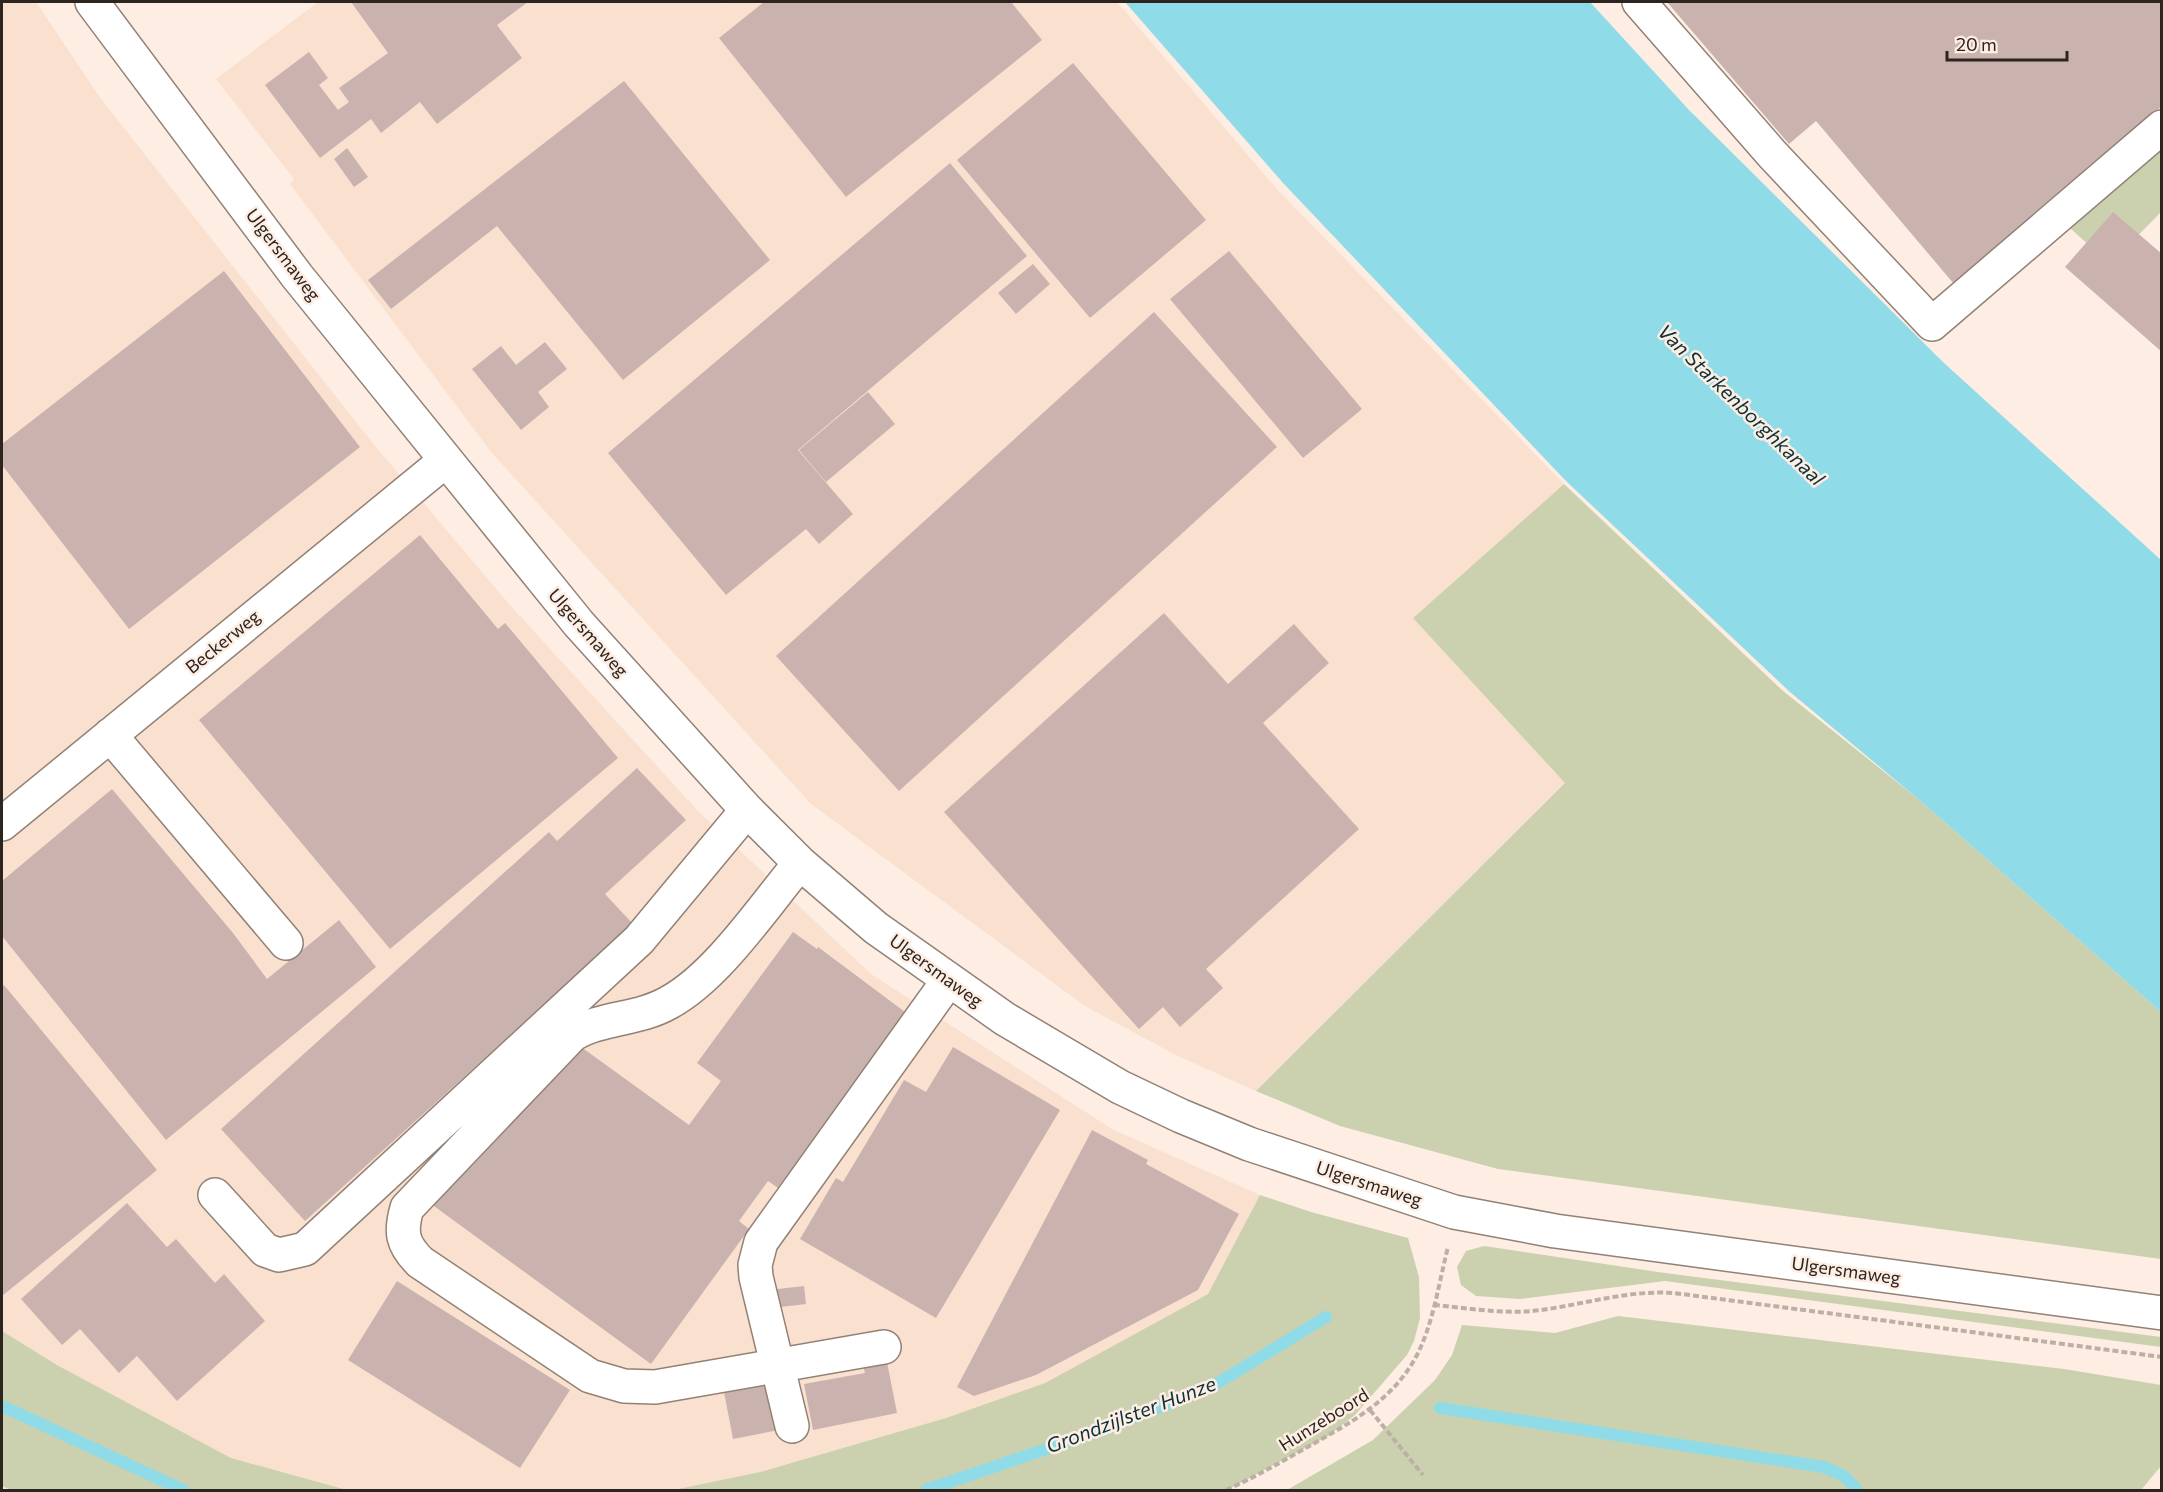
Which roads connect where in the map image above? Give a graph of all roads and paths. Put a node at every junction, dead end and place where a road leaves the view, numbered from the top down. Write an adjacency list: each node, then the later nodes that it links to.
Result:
1 (92, 2): 4 (street, Ulgersmaweg)
2 (1639, 2): 3 (street)
3 (2162, 127)
4 (445, 461): 5 (street, Beckerweg); 6 (street, Ulgersmaweg)
5 (110, 735): 7 (street, Beckerweg); 9 (street)
6 (747, 810): 8 (street, Ulgersmaweg); 11 (street)
7 (2, 824)
8 (800, 863): 10 (street, Ulgersmaweg); 17 (street)
9 (286, 943)
10 (948, 981): 12 (street, Ulgersmaweg); 17 (street)
11 (215, 1195)
12 (1454, 1212): 13 (path, Hunzeboord); 14 (street, Ulgersmaweg)
13 (1434, 1305): 16 (path); 18 (path, Hunzeboord)
14 (2162, 1313)
15 (884, 1347): 17 (street)
16 (2162, 1357)
17 (777, 1365): 19 (street)
18 (1370, 1410): 20 (path); 21 (path, Hunzeboord)
19 (792, 1426)
20 (1423, 1475)
21 (1226, 1491)

